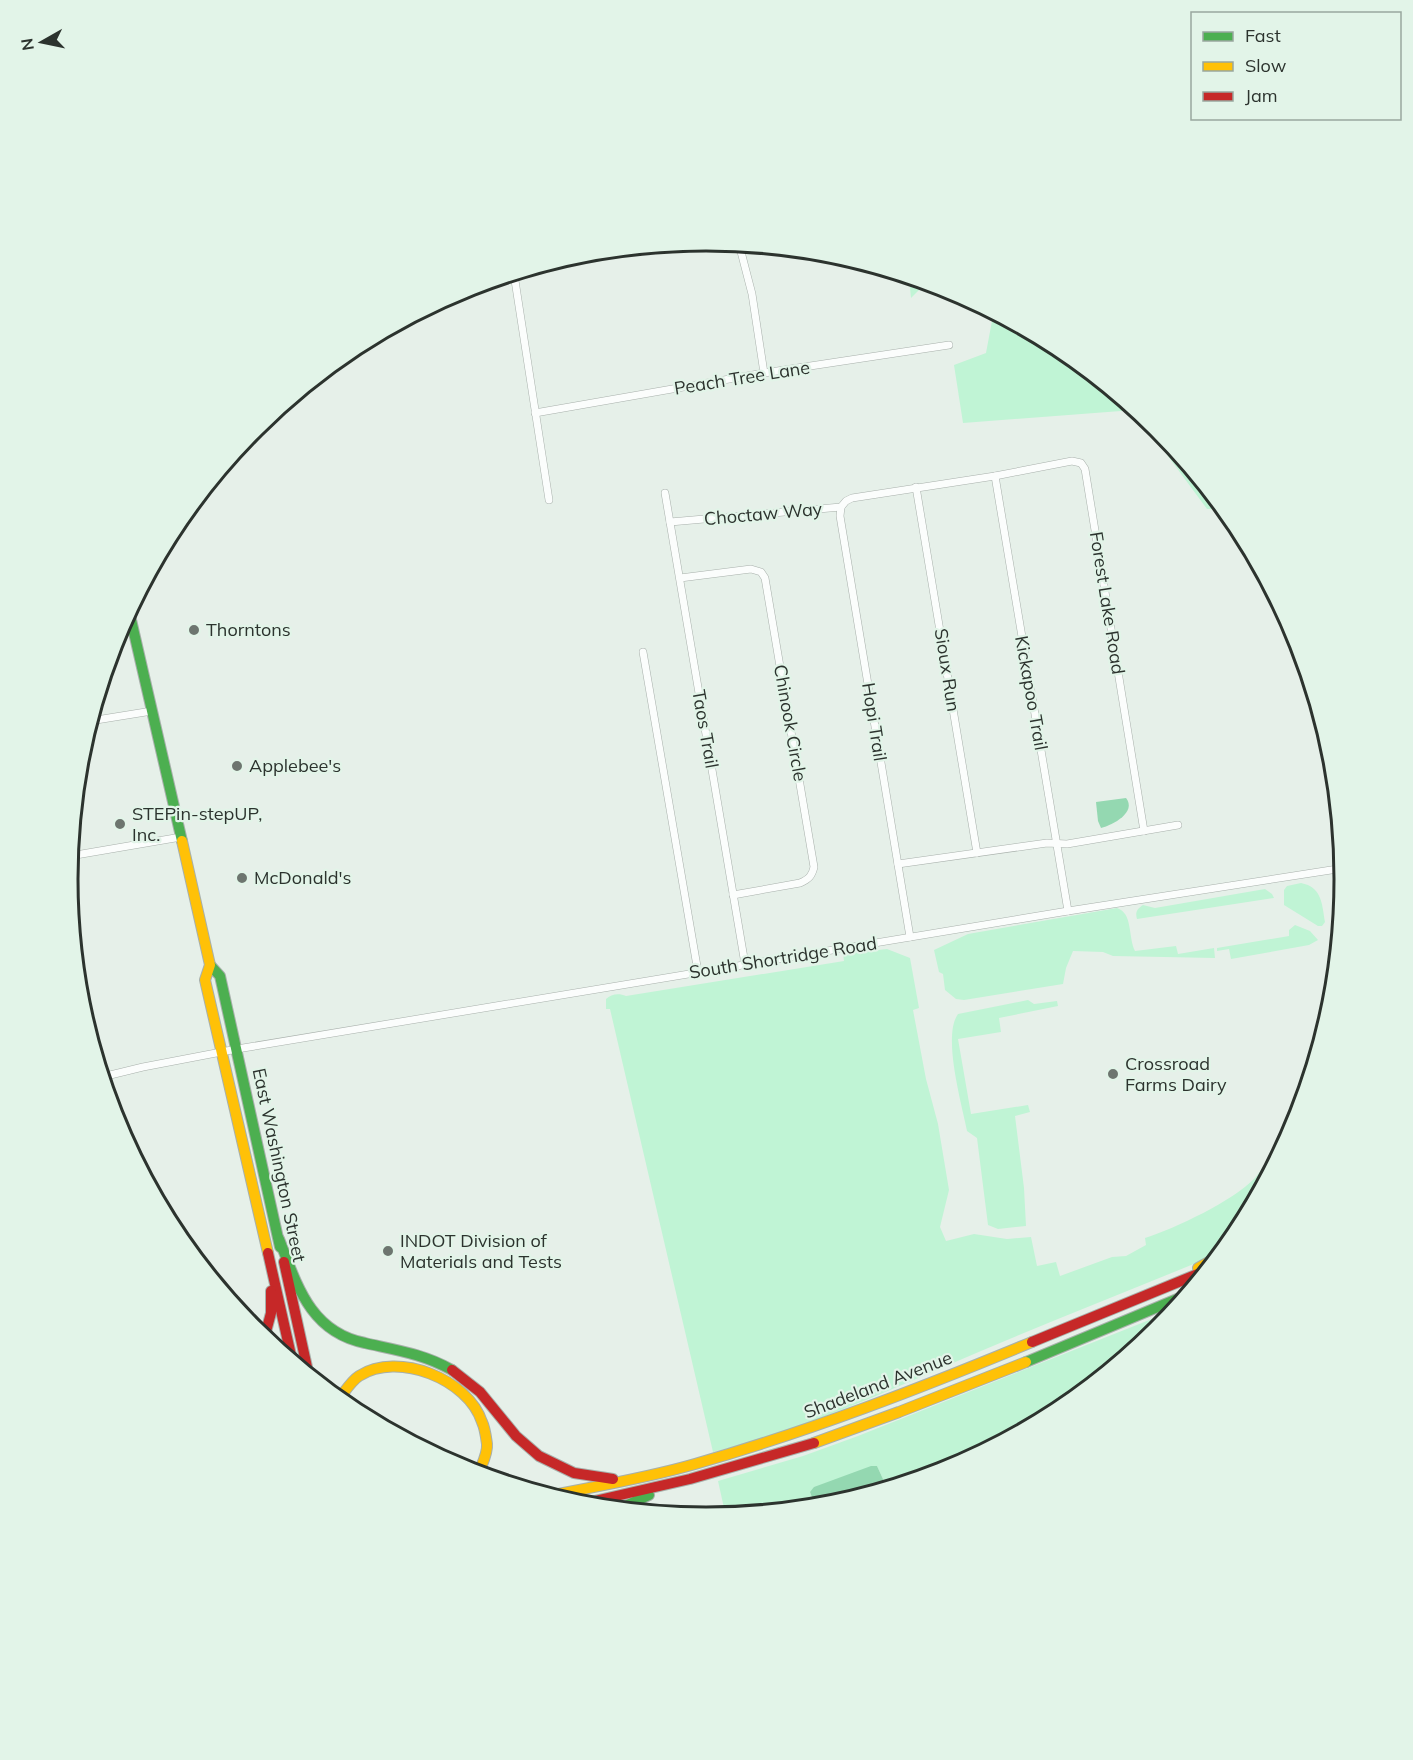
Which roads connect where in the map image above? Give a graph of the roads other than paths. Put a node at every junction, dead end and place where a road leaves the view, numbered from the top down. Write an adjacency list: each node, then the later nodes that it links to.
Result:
1 (741, 253): 4 (street)
2 (515, 282): 5 (street)
3 (949, 345): 4 (street, Peach Tree Lane)
4 (764, 373): 5 (street, Peach Tree Lane)
5 (535, 413): 9 (street)
6 (995, 476): 7 (street, Choctaw Way); 18 (street, Forest Lake Road); 20 (street, Kickapoo Trail)
7 (916, 487): 10 (street, Choctaw Way); 21 (street, Sioux Run)
8 (665, 493): 11 (street, Taos Trail)
9 (549, 500)
10 (841, 507): 11 (street, Choctaw Way); 23 (street, Hopi Trail)
11 (670, 522): 12 (street, Taos Trail)
12 (680, 578): 25 (street, Taos Trail); 25 (street, Chinook Circle)
13 (132, 625): 15 (main road, East Washington Street)
14 (643, 652): 30 (street)
15 (152, 711): 16 (street); 19 (main road, East Washington Street)
16 (98, 720)
17 (1178, 825): 18 (street)
18 (1144, 831): 20 (street)
19 (181, 837): 22 (street); 29 (main road, East Washington Street)
20 (1056, 843): 21 (street); 26 (street, Kickapoo Trail)
21 (977, 853): 23 (street)
22 (79, 855)
23 (898, 864): 27 (street, Hopi Trail)
24 (1335, 869): 26 (street, South Shortridge Road)
25 (733, 895): 28 (street, Taos Trail)
26 (1068, 911): 27 (street, South Shortridge Road)
27 (910, 938): 28 (street, South Shortridge Road)
28 (744, 964): 30 (street, South Shortridge Road)
29 (210, 965): 31 (main road, East Washington Street); 32 (main road, East Washington Street)
30 (698, 972): 31 (street, South Shortridge Road)
31 (237, 1049): 32 (street, South Shortridge Road); 34 (main road, East Washington Street)
32 (222, 1052): 33 (street, South Shortridge Road); 36 (main road, East Washington Street)
33 (109, 1075)
34 (279, 1239): 42 (main road, East Washington Street); 45 (main road)
35 (1203, 1265): 38 (main road)
36 (271, 1272): 40 (main road); 41 (main road, East Washington Street)
37 (1195, 1275): 38 (main road, Shadeland Avenue)
38 (1164, 1288): 45 (main road, Shadeland Avenue)
39 (1173, 1300): 46 (main road, Shadeland Avenue)
40 (267, 1329)
41 (290, 1351)
42 (307, 1365)
43 (343, 1393): 44 (main road)
44 (482, 1467)
45 (635, 1478): 47 (main road, Shadeland Avenue)
46 (664, 1487): 48 (main road, Shadeland Avenue); 49 (main road)
47 (567, 1492)
48 (604, 1499)
49 (630, 1504)

